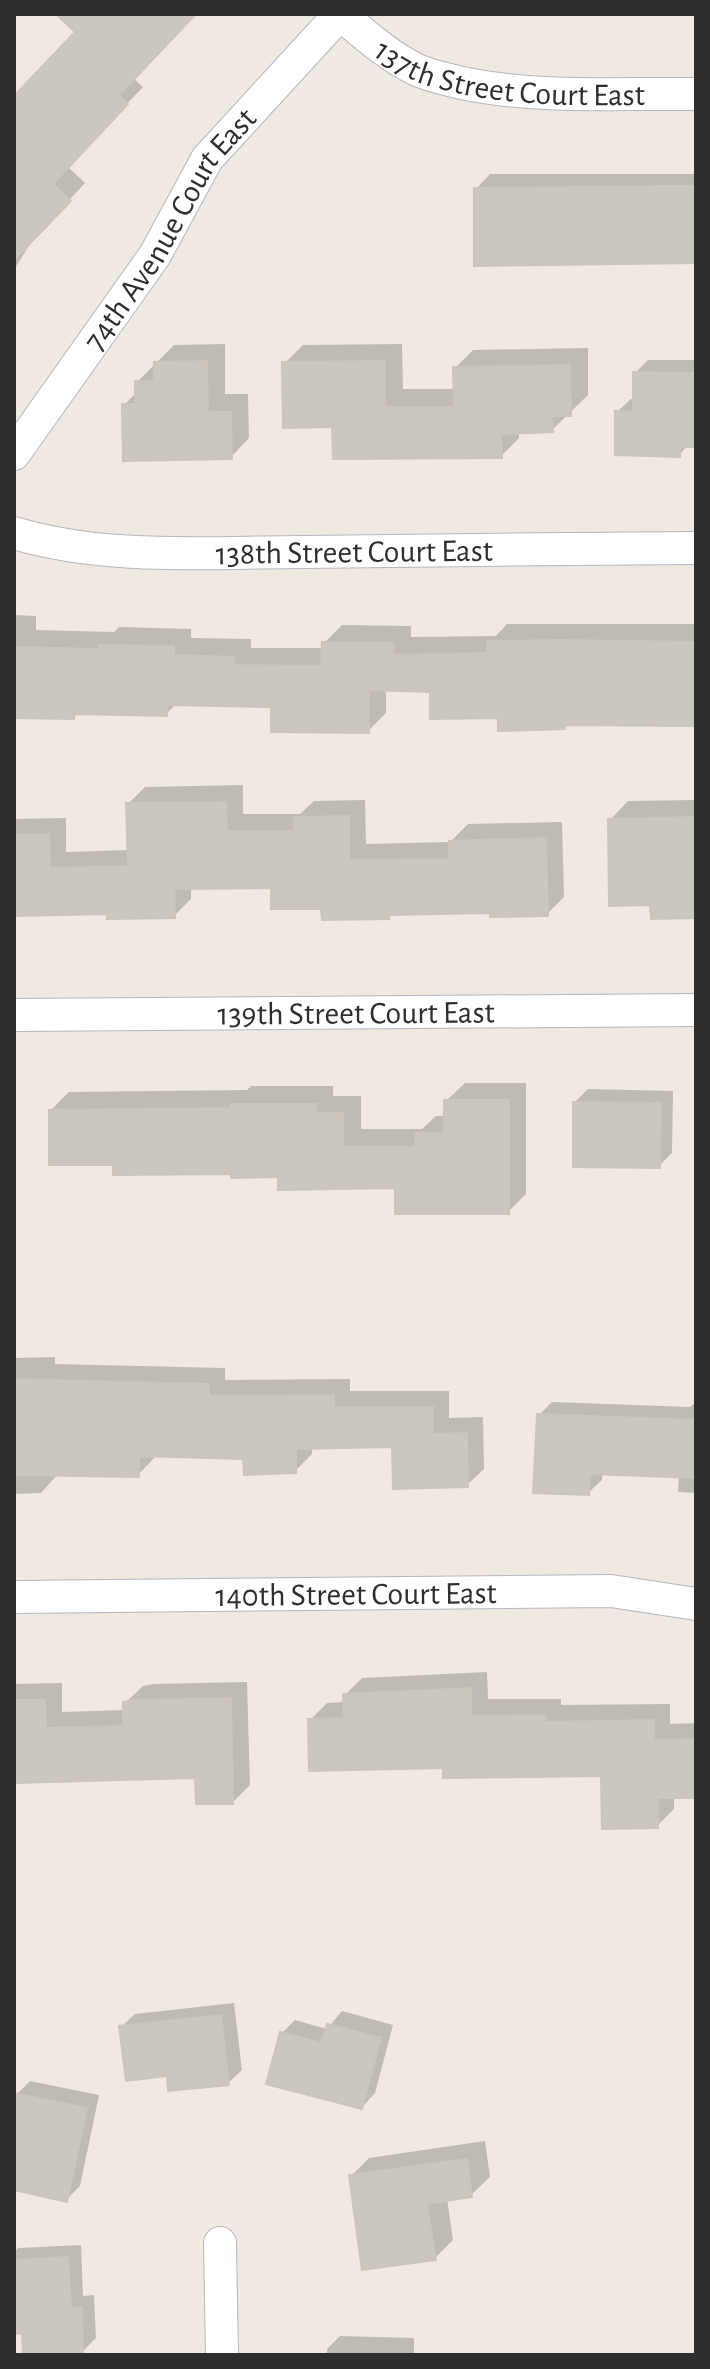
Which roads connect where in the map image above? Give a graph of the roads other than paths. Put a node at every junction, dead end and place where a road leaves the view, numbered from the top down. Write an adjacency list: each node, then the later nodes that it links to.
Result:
1 (340, 14): 2 (street, 137th Street Court East); 3 (street, 74th Avenue Court East)
2 (696, 94)
3 (14, 454)
4 (14, 533): 5 (street, 138th Street Court East)
5 (696, 548)
6 (696, 1010): 7 (street, 139th Street Court East)
7 (14, 1015)
8 (14, 1597): 9 (street, 140th Street Court East)
9 (696, 1604)
10 (220, 2243): 11 (street)
11 (222, 2355)

